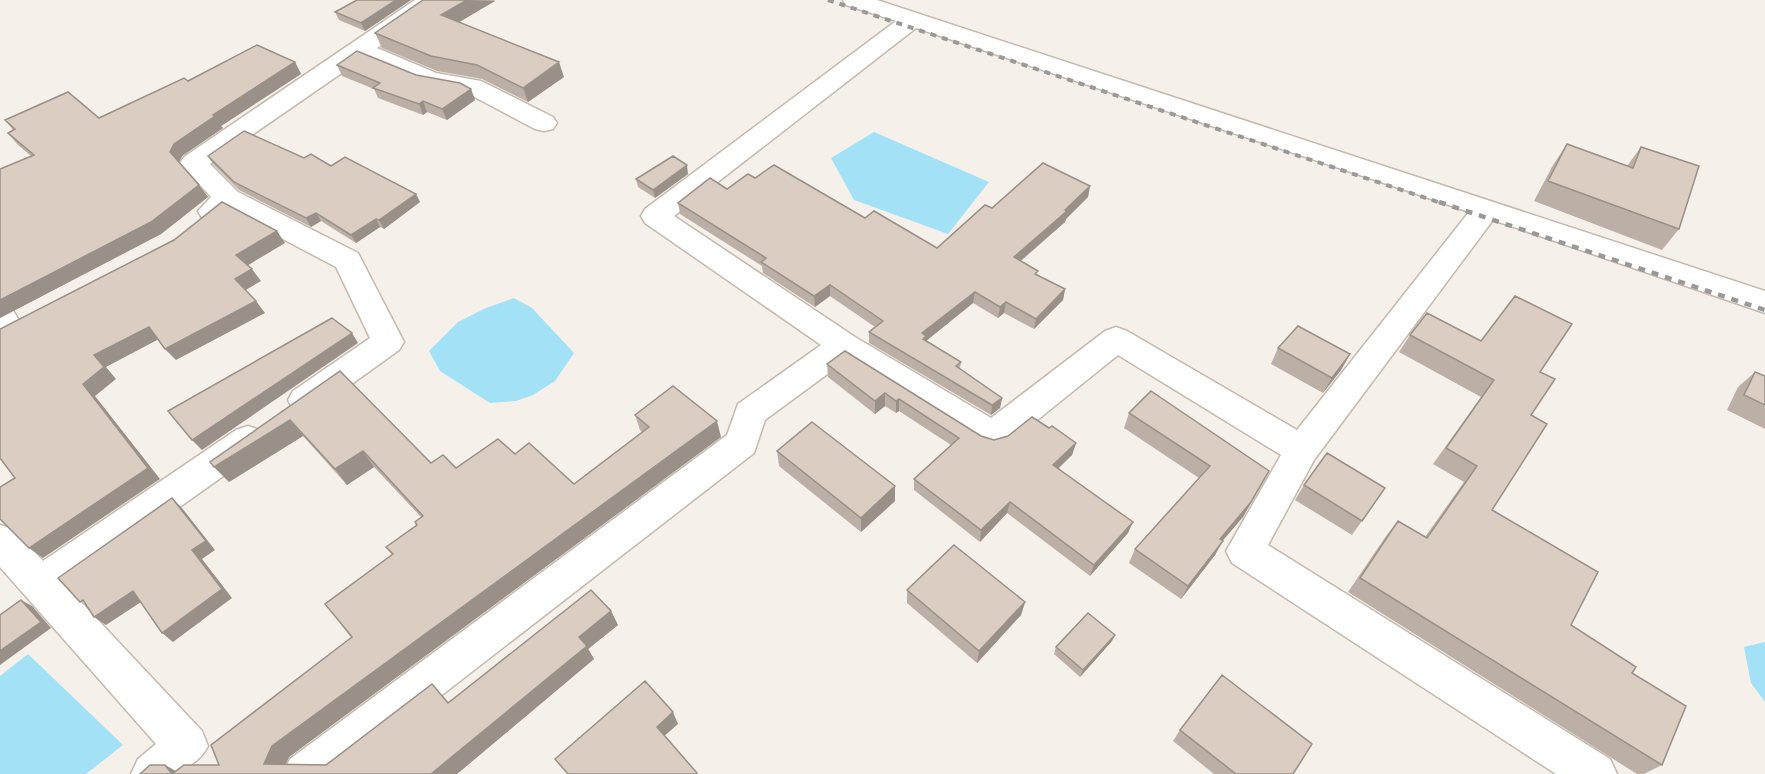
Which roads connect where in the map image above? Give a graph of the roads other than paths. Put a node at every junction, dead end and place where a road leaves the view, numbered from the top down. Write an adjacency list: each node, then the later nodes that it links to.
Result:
1 (430, 0): 4 (street)
2 (854, 0): 3 (street)
3 (912, 20): 7 (street); 10 (street)
4 (360, 50): 5 (street); 6 (street)
5 (544, 123)
6 (228, 198): 8 (street); 13 (street)
7 (1487, 208): 9 (street); 11 (street)
8 (191, 228)
9 (1765, 302)
10 (844, 345): 11 (street); 16 (street)
11 (1302, 450): 17 (street)
12 (0, 541): 13 (street)
13 (41, 584): 14 (street)
14 (200, 760): 15 (street)
15 (153, 774)
16 (305, 774)
17 (1595, 774)

